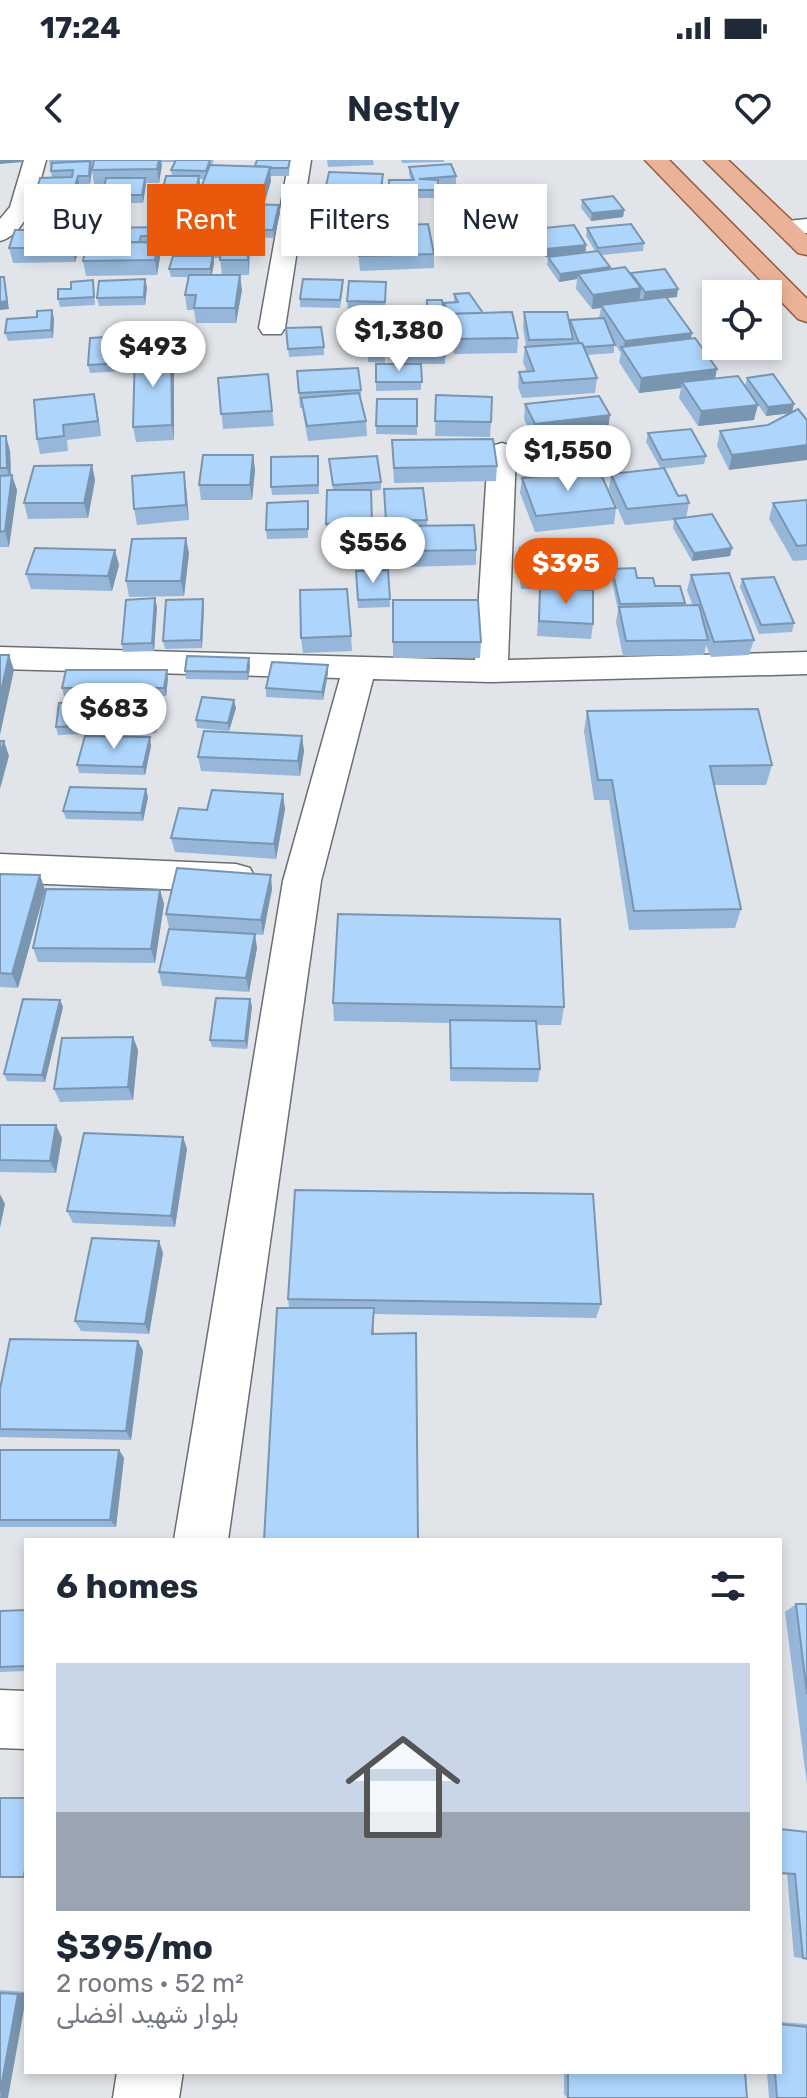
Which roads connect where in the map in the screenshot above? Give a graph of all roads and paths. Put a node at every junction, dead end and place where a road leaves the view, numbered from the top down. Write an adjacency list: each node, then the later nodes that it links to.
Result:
1 (35, 160): 6 (street)
2 (300, 160): 9 (street)
3 (656, 160): 8 (main road)
4 (715, 160): 5 (main road)
5 (796, 227): 7 (main road)
6 (0, 234)
7 (807, 248)
8 (807, 314)
9 (272, 328)
10 (502, 452): 14 (street)
11 (0, 658): 13 (street)
12 (807, 663): 14 (street)
13 (359, 669): 14 (street); 16 (street)
14 (491, 671)
15 (0, 868): 16 (street)
16 (302, 881): 17 (street)
17 (201, 1538)
18 (0, 1719): 19 (street)
19 (24, 1720)
20 (150, 2074): 21 (street)
21 (146, 2098)

